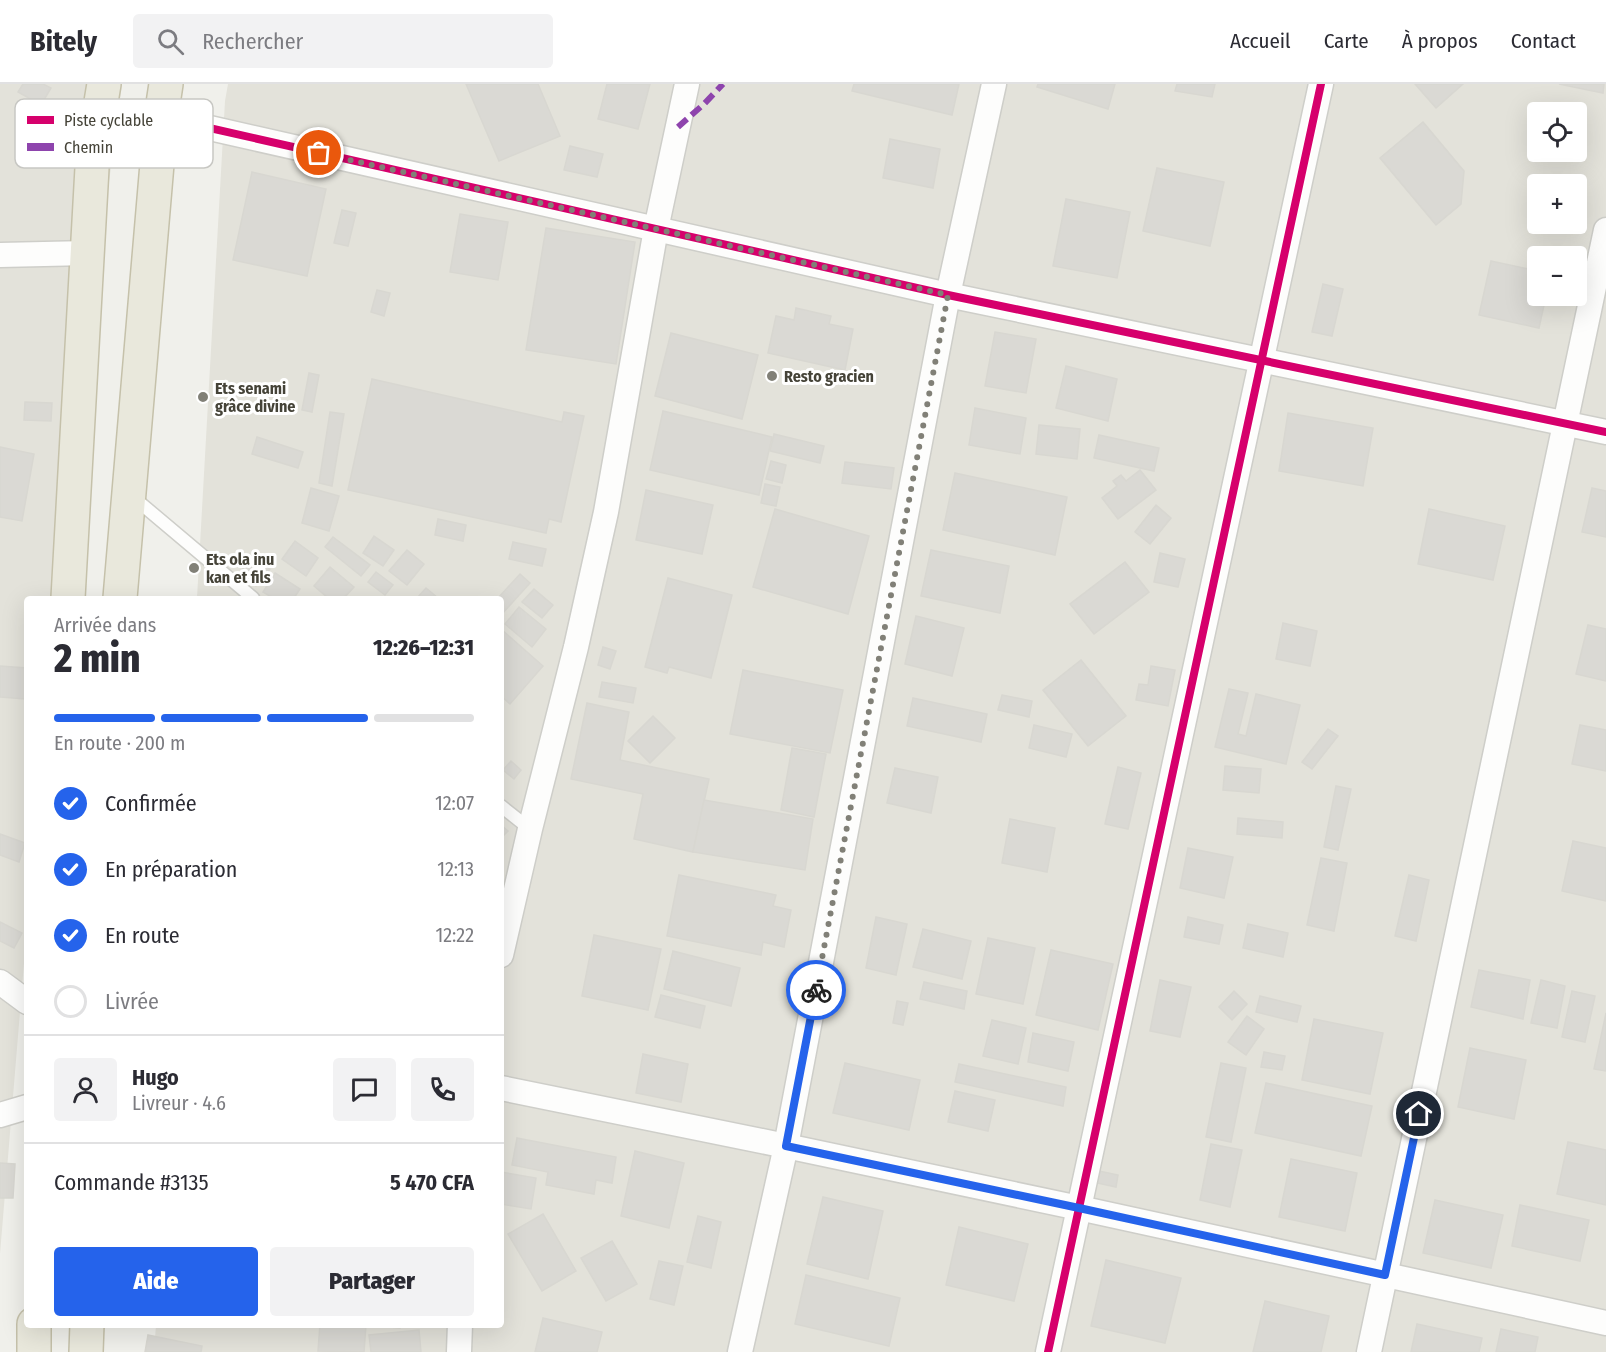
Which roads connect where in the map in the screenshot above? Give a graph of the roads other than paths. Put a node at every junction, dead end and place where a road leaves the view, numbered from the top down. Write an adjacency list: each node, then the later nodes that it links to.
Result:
1 (104, 84): 6 (highway)
2 (166, 84): 7 (highway)
3 (687, 84): 11 (street)
4 (994, 84): 15 (street)
5 (1321, 84): 16 (street)
6 (102, 99)
7 (164, 99)
8 (213, 129): 11 (street)
9 (92, 168): 13 (highway)
10 (157, 168): 19 (highway)
11 (656, 229): 15 (street); 24 (street)
12 (1606, 230): 17 (street)
13 (88, 253): 14 (street); 20 (highway)
14 (0, 255)
15 (948, 295): 16 (street); 31 (street)
16 (1262, 360): 17 (street); 32 (street)
17 (1565, 424): 18 (street); 33 (street)
18 (1606, 432)
19 (130, 494): 21 (highway); 22 (lane)
20 (68, 596)
21 (120, 596)
22 (252, 596)
23 (504, 808): 24 (lane)
24 (530, 829): 25 (street)
25 (504, 942)
26 (0, 981): 27 (street)
27 (24, 1000)
28 (504, 1089): 31 (street)
29 (24, 1108): 30 (street)
30 (0, 1114)
31 (786, 1146): 32 (street); 41 (street)
32 (1079, 1208): 33 (street); 42 (street)
33 (1385, 1275): 34 (street); 43 (street)
34 (1606, 1323)
35 (34, 1328): 38 (highway)
36 (87, 1328): 39 (highway)
37 (460, 1328): 40 (street)
38 (34, 1352)
39 (86, 1352)
40 (459, 1352)
41 (740, 1352)
42 (1048, 1352)
43 (1369, 1352)

